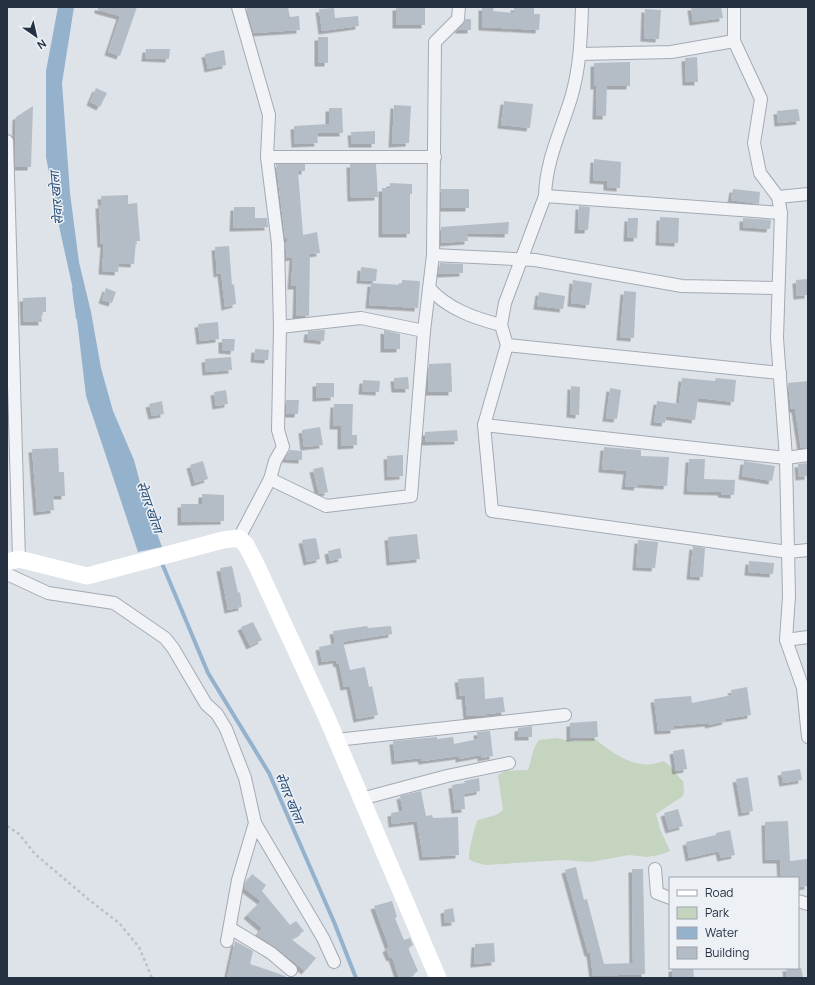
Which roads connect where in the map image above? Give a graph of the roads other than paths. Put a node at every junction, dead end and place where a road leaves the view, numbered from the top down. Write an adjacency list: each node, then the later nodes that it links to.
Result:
1 (238, 7): 9 (street)
2 (459, 7): 8 (street)
3 (582, 7): 6 (street)
4 (734, 7): 5 (street)
5 (734, 41): 6 (street); 12 (street)
6 (580, 54): 11 (street)
7 (7, 141): 30 (street)
8 (435, 157): 9 (street); 14 (street)
9 (267, 158): 19 (street)
10 (808, 194): 12 (street)
11 (545, 196): 13 (street); 15 (street)
12 (778, 197): 13 (street)
13 (781, 213): 17 (street)
14 (433, 255): 15 (street); 16 (street)
15 (520, 260): 17 (street); 18 (street)
16 (429, 288): 18 (street); 20 (street)
17 (778, 288): 22 (street)
18 (501, 324): 21 (street)
19 (280, 327): 20 (street); 26 (street)
20 (424, 331): 26 (street)
21 (507, 344): 22 (street); 23 (street)
22 (780, 373): 25 (street)
23 (484, 425): 25 (street); 29 (street)
24 (808, 455): 25 (street)
25 (786, 458): 29 (street)
26 (270, 479): 27 (street)
27 (239, 538): 30 (street); 36 (street)
28 (808, 550): 29 (street)
29 (788, 552): 33 (street)
30 (13, 560)
31 (7, 574): 39 (street)
32 (808, 637): 33 (street)
33 (786, 640): 35 (street)
34 (565, 715): 36 (street)
35 (808, 737)
36 (336, 740): 38 (street)
37 (509, 763): 38 (street)
38 (361, 799): 46 (street)
39 (256, 823): 42 (street); 44 (street)
40 (655, 869): 41 (street)
41 (669, 898)
42 (230, 928): 43 (street); 45 (street)
43 (227, 941)
44 (334, 962)
45 (291, 970)
46 (438, 978)

